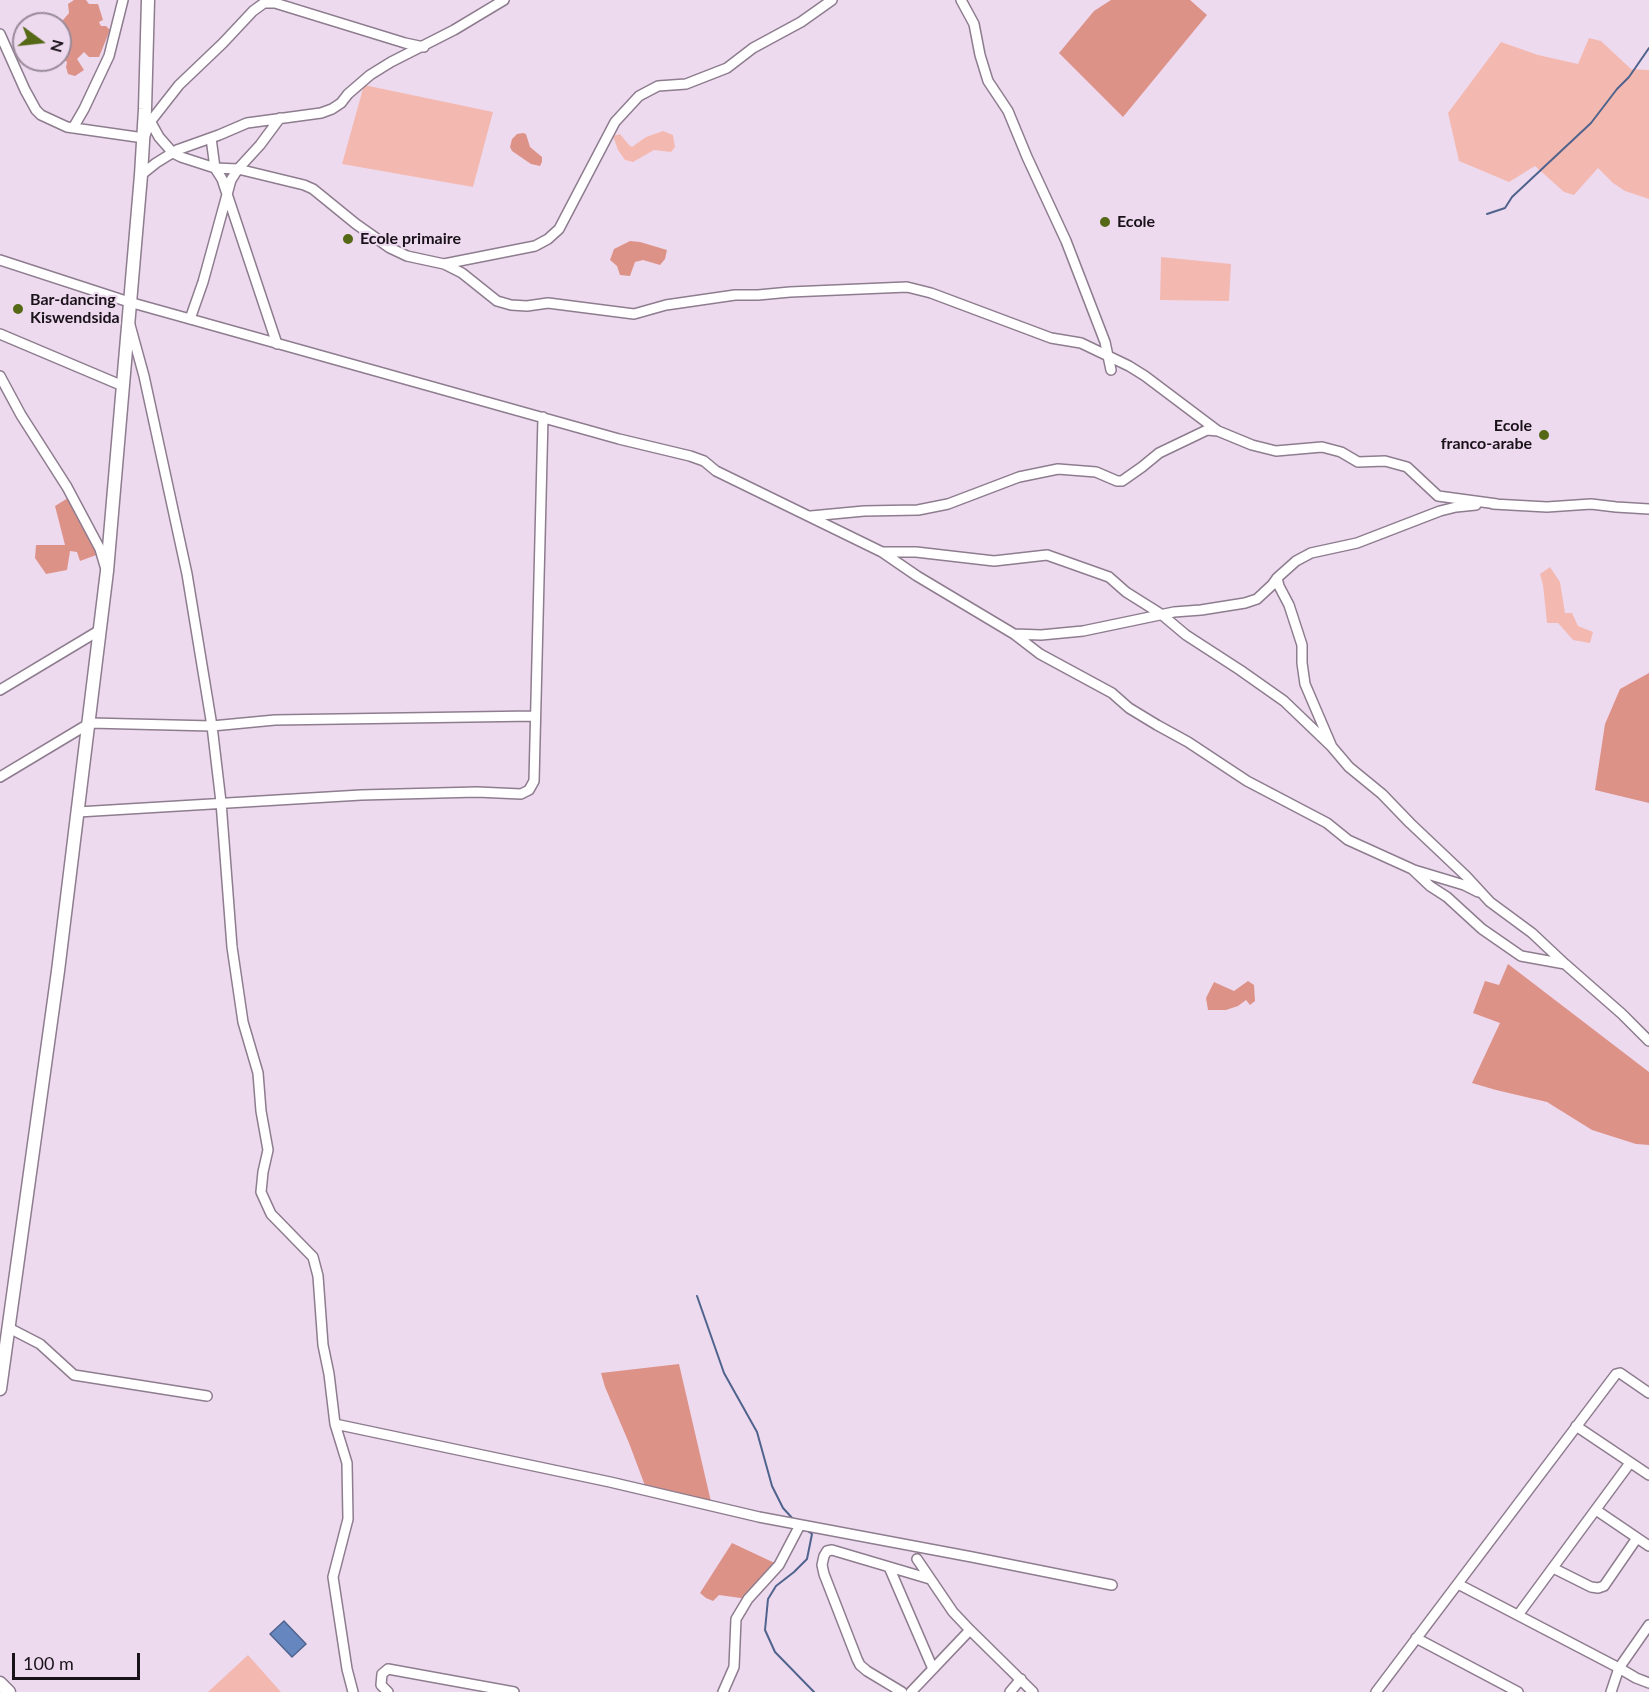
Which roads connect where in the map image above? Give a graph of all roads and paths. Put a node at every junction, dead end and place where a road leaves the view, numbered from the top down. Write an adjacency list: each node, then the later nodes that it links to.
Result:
1 (123, 0): 11 (street)
2 (148, 0): 8 (main road)
3 (504, 0): 7 (street)
4 (832, 0): 20 (street)
5 (961, 0): 26 (street)
6 (0, 34): 11 (street)
7 (424, 46): 9 (street); 10 (street)
8 (145, 109): 10 (street); 12 (main road)
9 (280, 118): 13 (street); 16 (street)
10 (150, 122): 12 (street); 14 (street)
11 (73, 128): 12 (street)
12 (144, 138): 17 (main road)
13 (211, 138): 14 (street); 15 (street)
14 (173, 153): 15 (street); 17 (street)
15 (215, 168): 16 (street); 18 (street)
16 (238, 169): 18 (street); 20 (street)
17 (141, 175): 21 (main road)
18 (228, 193): 23 (street); 25 (street)
19 (0, 260): 21 (street)
20 (444, 264): 26 (street)
21 (129, 302): 22 (main road); 23 (street)
22 (128, 319): 29 (main road); 44 (street)
23 (190, 320): 25 (street)
24 (0, 334): 29 (street)
25 (277, 344): 30 (street)
26 (1108, 357): 27 (street); 31 (street)
27 (1111, 370)
28 (0, 376): 36 (street)
29 (123, 386): 36 (main road)
30 (543, 417): 34 (street); 42 (street)
31 (1218, 431): 32 (street); 34 (street)
32 (1497, 504): 33 (street); 37 (street)
33 (1649, 509)
34 (810, 516): 35 (street)
35 (882, 552): 38 (street); 40 (street)
36 (107, 571): 39 (main road)
37 (1277, 578): 38 (street); 45 (street)
38 (1161, 614): 40 (street); 45 (street)
39 (100, 630): 41 (street); 43 (main road)
40 (1014, 634): 49 (street)
41 (0, 690)
42 (534, 716): 44 (street); 47 (street)
43 (90, 723): 44 (street); 46 (street); 48 (main road)
44 (213, 726): 47 (street)
45 (1332, 747): 50 (street)
46 (0, 777)
47 (221, 802): 48 (street); 57 (street)
48 (78, 812): 53 (main road)
49 (1412, 869): 50 (street); 51 (street)
50 (1483, 894): 51 (street)
51 (1565, 964): 52 (street)
52 (1649, 1041)
53 (9, 1328): 54 (main road); 56 (street)
54 (0, 1389)
55 (1649, 1393): 58 (street)
56 (207, 1396)
57 (335, 1424): 62 (street); 82 (street)
58 (1576, 1426): 59 (street); 69 (street)
59 (1630, 1463): 60 (street); 61 (street)
60 (1649, 1475)
61 (1596, 1509): 63 (street); 67 (street)
62 (800, 1525): 70 (street); 86 (street)
63 (1637, 1538): 64 (street); 67 (street)
64 (1649, 1546)
65 (917, 1559): 68 (street)
66 (889, 1567): 68 (street); 76 (street); 87 (street)
67 (1553, 1568): 71 (street)
68 (930, 1579): 73 (street)
69 (1458, 1584): 71 (street); 74 (street)
70 (1112, 1585)
71 (1518, 1615): 75 (street)
72 (1649, 1625): 75 (street)
73 (970, 1630): 76 (street); 77 (street)
74 (1416, 1638): 91 (street); 92 (street)
75 (1619, 1668): 79 (street); 93 (street)
76 (933, 1669): 88 (street)
77 (1021, 1679): 89 (street); 90 (street)
78 (0, 1683): 81 (main road)
79 (1649, 1683)
80 (470, 1684): 83 (street); 84 (street); 85 (street)
81 (9, 1692)
82 (353, 1692)
83 (388, 1692)
84 (477, 1692)
85 (514, 1692)
86 (723, 1692)
87 (902, 1692)
88 (911, 1692)
89 (1010, 1692)
90 (1033, 1692)
91 (1376, 1692)
92 (1518, 1692)
93 (1611, 1692)

